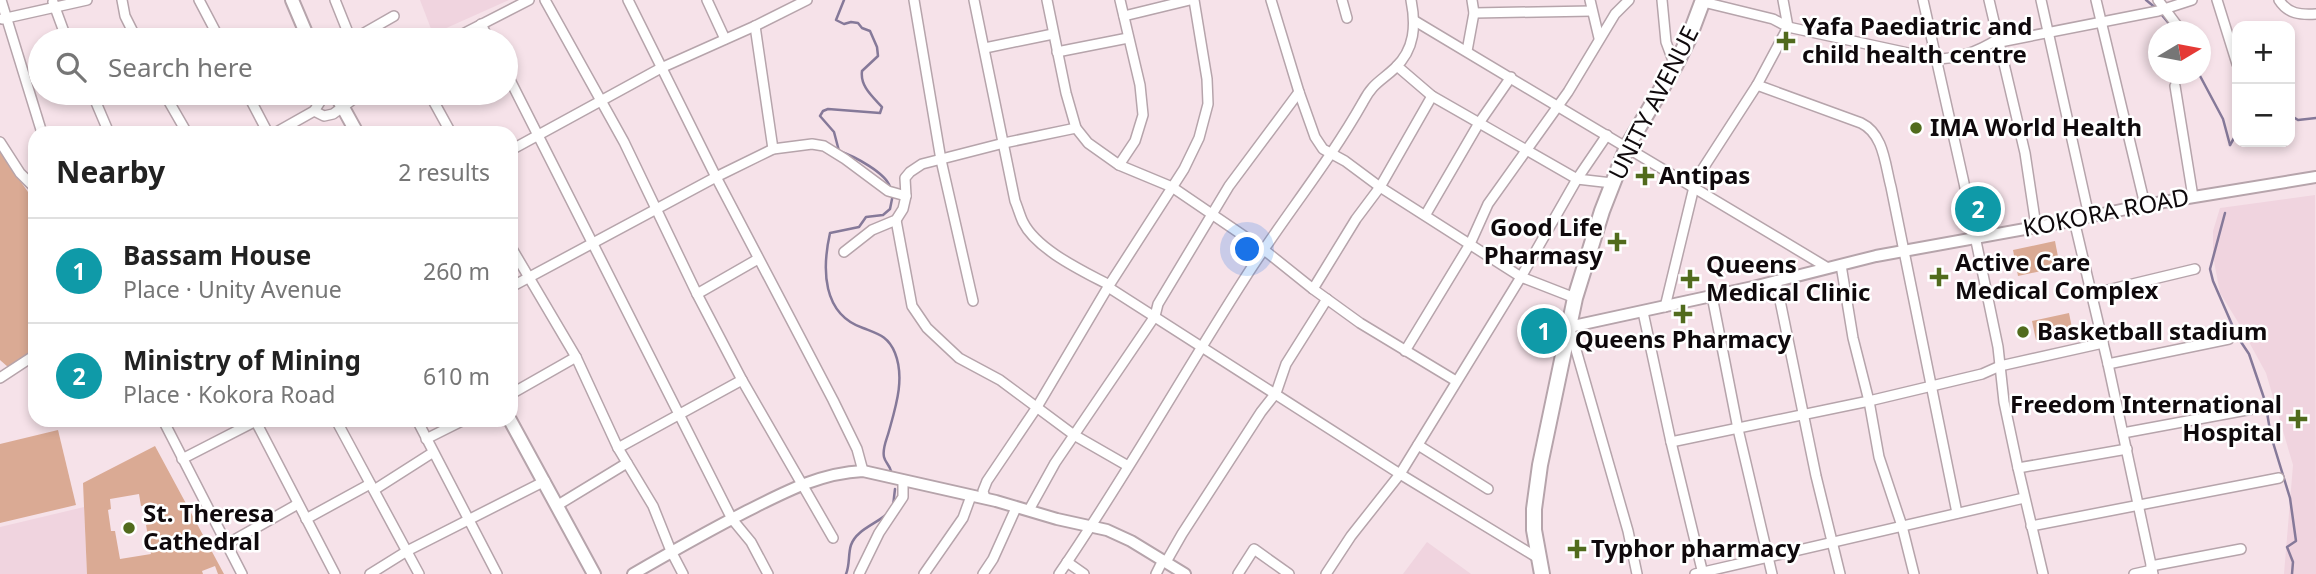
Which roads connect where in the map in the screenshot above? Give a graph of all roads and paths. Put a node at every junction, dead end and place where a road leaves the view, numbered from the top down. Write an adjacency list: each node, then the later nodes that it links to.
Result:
1 (1, 0): 44 (street)
2 (87, 0): 35 (street)
3 (121, 0): 52 (street)
4 (199, 0): 53 (street)
5 (292, 0): 54 (main road)
6 (335, 0): 55 (street)
7 (529, 0): 48 (street)
8 (545, 0): 80 (street)
9 (628, 0): 72 (street)
10 (707, 0): 63 (street)
11 (807, 0): 49 (street)
12 (914, 0): 108 (street)
13 (974, 0): 65 (street)
14 (1047, 0): 60 (street)
15 (1120, 0): 42 (street)
16 (1192, 0): 42 (street); 115 (street)
17 (1271, 0): 77 (street)
18 (1342, 0): 43 (street)
19 (1411, 0): 45 (street)
20 (1472, 0): 39 (street)
21 (1542, 0): 38 (street)
22 (1590, 0): 37 (street)
23 (1629, 0): 62 (street)
24 (1662, 0): 71 (street)
25 (1783, 0): 50 (street)
26 (1923, 0): 69 (street)
27 (1989, 0): 64 (street)
28 (2041, 0): 59 (street)
29 (2096, 0): 46 (street)
30 (2158, 0): 36 (street)
31 (2192, 0): 36 (street)
32 (2217, 0): 66 (street)
33 (2279, 0): 40 (street)
34 (1703, 1): 50 (street); 71 (main road, UNITY AVENUE)
35 (53, 3): 44 (street); 51 (street)
36 (2166, 8): 46 (street); 47 (street)
37 (1592, 11): 38 (street); 62 (street)
38 (1545, 12): 39 (street)
39 (1474, 13): 67 (street)
40 (2316, 13)
41 (394, 16): 56 (street)
42 (1124, 16): 61 (street)
43 (1347, 18)
44 (3, 19): 76 (street)
45 (1415, 21): 67 (street); 70 (street)
46 (2101, 21): 59 (street); 120 (street)
47 (2175, 21)
48 (481, 24): 57 (street); 58 (street)
49 (755, 26): 63 (street); 105 (street)
50 (1788, 27): 69 (street); 74 (street)
51 (62, 28)
52 (131, 28)
53 (214, 28)
54 (304, 28)
55 (346, 28)
56 (372, 28)
57 (474, 28)
58 (483, 28)
59 (2049, 32): 64 (street); 124 (street)
60 (1053, 34): 65 (street); 68 (street)
61 (1128, 38): 68 (street); 109 (street)
62 (1599, 38): 88 (street)
63 (724, 39): 72 (street)
64 (1999, 41): 69 (street); 127 (street)
65 (985, 48): 102 (street)
66 (2232, 48)
67 (1467, 51): 73 (street)
68 (1057, 52): 98 (street)
69 (1936, 60): 128 (street)
70 (1397, 66): 79 (street); 107 (street)
71 (1675, 66): 104 (main road, UNITY AVENUE)
72 (662, 68): 80 (street); 110 (street)
73 (1511, 77): 88 (street); 90 (street)
74 (1758, 85): 117 (street); 132 (street)
75 (2175, 86): 119 (street)
76 (28, 87)
77 (1299, 92): 107 (street); 122 (street)
78 (518, 95): 100 (street)
79 (1432, 96): 90 (street); 116 (street)
80 (601, 100): 100 (street); 121 (street)
81 (35, 105): 91 (street)
82 (97, 105): 92 (street)
83 (171, 105): 93 (street)
84 (253, 105): 94 (street)
85 (318, 105): 89 (street)
86 (436, 105): 97 (street)
87 (342, 106): 89 (street); 96 (main road)
88 (1557, 107): 99 (street); 106 (street)
89 (314, 111): 95 (street)
90 (1479, 123): 106 (street); 123 (street)
91 (40, 126)
92 (106, 126)
93 (183, 126)
94 (264, 126)
95 (287, 126)
96 (353, 126)
97 (447, 126)
98 (1076, 128): 102 (street); 109 (street)
99 (1607, 135): 104 (street); 112 (street)
100 (539, 136): 103 (street); 129 (street)
101 (0, 142): 113 (street)
102 (1004, 143): 108 (street); 143 (street)
103 (518, 146)
104 (1627, 147): 114 (main road, UNITY AVENUE); 117 (street)
105 (773, 149): 110 (street); 118 (street)
106 (1528, 150): 112 (street); 130 (street)
107 (1332, 154): 116 (street); 131 (street)
108 (941, 160): 118 (street); 150 (street)
109 (1119, 165): 115 (street)
110 (716, 177): 121 (street); 135 (street)
111 (2316, 177): 119 (street, KOKORA ROAD)
112 (1577, 179): 114 (street); 139 (street)
113 (28, 181)
114 (1612, 183): 148 (main road, UNITY AVENUE)
115 (1172, 187): 122 (street); 143 (street)
116 (1380, 187): 123 (street); 144 (street)
117 (1694, 187): 137 (street); 151 (street)
118 (906, 196): 125 (street)
119 (2193, 197): 120 (street, KOKORA ROAD)
120 (2144, 205): 124 (street, KOKORA ROAD)
121 (657, 209): 129 (street); 145 (street)
122 (1212, 214): 131 (street); 153 (street)
123 (1426, 214): 130 (street)
124 (2090, 216): 126 (street, KOKORA ROAD)
125 (896, 220): 133 (street); 170 (street)
126 (2074, 220): 127 (street, KOKORA ROAD); 146 (street)
127 (2036, 226): 128 (street, KOKORA ROAD)
128 (1974, 238): 132 (street, KOKORA ROAD); 162 (street)
129 (594, 243): 140 (street); 172 (street)
130 (1470, 244): 139 (street); 158 (street)
131 (1264, 249): 144 (street); 157 (street)
132 (1904, 251): 136 (street, KOKORA ROAD); 166 (street)
133 (844, 252)
134 (518, 259): 140 (street)
135 (758, 259): 145 (street); 194 (street)
136 (1841, 265): 137 (street, KOKORA ROAD); 169 (street)
137 (1828, 268): 141 (street, KOKORA ROAD)
138 (2195, 269): 146 (street)
139 (1521, 277): 148 (street); 165 (street)
140 (529, 278): 142 (street); 159 (street)
141 (1776, 281): 147 (street, KOKORA ROAD); 173 (street)
142 (518, 284)
143 (1108, 287): 153 (street); 170 (street)
144 (1312, 289): 149 (street)
145 (697, 294): 164 (street)
146 (2091, 294): 156 (street)
147 (1712, 296): 151 (street, KOKORA ROAD); 181 (street)
148 (1575, 298): 154 (main road, UNITY AVENUE)
149 (1327, 299): 158 (street); 168 (street)
150 (973, 301)
151 (1665, 307): 152 (street, KOKORA ROAD)
152 (1643, 312): 154 (street, KOKORA ROAD); 185 (street)
153 (1155, 316): 157 (street); 183 (street)
154 (1569, 327): 224 (main road, UNITY AVENUE); 249 (street)
155 (2229, 340): 161 (street)
156 (2103, 343): 161 (street); 162 (street)
157 (1201, 346): 168 (street); 192 (street)
158 (1405, 351): 165 (street)
159 (576, 357): 167 (street); 187 (street)
160 (28, 359): 163 (street)
161 (2108, 364): 182 (street)
162 (2000, 366): 166 (street); 193 (street)
163 (0, 377)
164 (742, 380): 172 (street); 199 (street)
165 (1456, 381): 186 (street)
166 (1930, 385): 169 (street); 210 (street)
167 (518, 390)
168 (1276, 393): 195 (street); 225 (street)
169 (1869, 401): 173 (street); 214 (street)
170 (1037, 407): 183 (street); 203 (street)
171 (2263, 407): 182 (street)
172 (678, 414): 187 (street); 212 (street)
173 (1804, 415): 181 (street); 219 (street)
174 (167, 427): 190 (street)
175 (243, 427): 190 (street)
176 (260, 427): 205 (street)
177 (340, 427): 200 (street)
178 (420, 427): 184 (street)
179 (450, 427): 184 (street)
180 (514, 427): 198 (main road)
181 (1738, 429): 185 (street); 223 (street)
182 (2123, 433): 188 (street)
183 (1074, 435): 192 (street); 209 (street)
184 (426, 439): 189 (street)
185 (1671, 442): 228 (street)
186 (1418, 444): 195 (street); 201 (street)
187 (618, 448): 191 (street)
188 (2127, 449): 193 (street); 207 (street)
189 (432, 453): 200 (street); 213 (street)
190 (183, 459): 218 (street)
191 (626, 463): 206 (street); 222 (street)
192 (1128, 466): 216 (street)
193 (2018, 468): 204 (street)
194 (863, 471): 197 (street); 199 (street)
195 (1400, 474): 224 (street); 247 (street)
196 (2279, 478): 207 (street)
197 (903, 480): 202 (street); 238 (street)
198 (545, 481): 206 (main road); 213 (street)
199 (802, 484): 212 (street); 217 (street)
200 (372, 487): 211 (street); 221 (street)
201 (1488, 489)
202 (971, 496): 203 (street); 239 (street)
203 (985, 498): 208 (street)
204 (2024, 498): 210 (street); 215 (street)
205 (298, 504): 211 (street); 218 (street)
206 (558, 505): 234 (main road)
207 (2139, 506): 215 (street); 227 (street)
208 (1016, 508): 209 (street); 240 (street)
209 (1030, 510): 216 (street)
210 (1957, 513): 214 (street)
211 (306, 519): 230 (street)
212 (732, 519): 222 (street); 237 (street)
213 (469, 520): 221 (street); 233 (street)
214 (1902, 526): 219 (street); 252 (street)
215 (2031, 526): 253 (street)
216 (1091, 527): 225 (street); 226 (street)
217 (833, 538)
218 (227, 544): 229 (street)
219 (1832, 544): 223 (street); 251 (street)
220 (2241, 549): 227 (street)
221 (407, 551): 231 (street); 232 (street)
222 (671, 551): 235 (street); 236 (street)
223 (1768, 557): 228 (street); 250 (street)
224 (1538, 558): 248 (main road, UNITY AVENUE)
225 (1164, 561): 243 (street); 244 (street)
226 (1068, 562): 241 (street); 242 (street)
227 (2152, 570): 254 (street)
228 (1700, 573)
229 (242, 574)
230 (335, 574)
231 (370, 574)
232 (419, 574)
233 (498, 574)
234 (594, 574)
235 (633, 574)
236 (683, 574)
237 (768, 574)
238 (859, 574)
239 (924, 574)
240 (983, 574)
241 (1059, 574)
242 (1084, 574)
243 (1156, 574)
244 (1185, 574)
245 (1238, 574): 246 (street)
246 (1289, 574)
247 (1326, 574)
248 (1542, 574)
249 (1637, 574)
250 (1772, 574)
251 (1840, 574)
252 (1914, 574)
253 (2043, 574)
254 (2134, 574)

